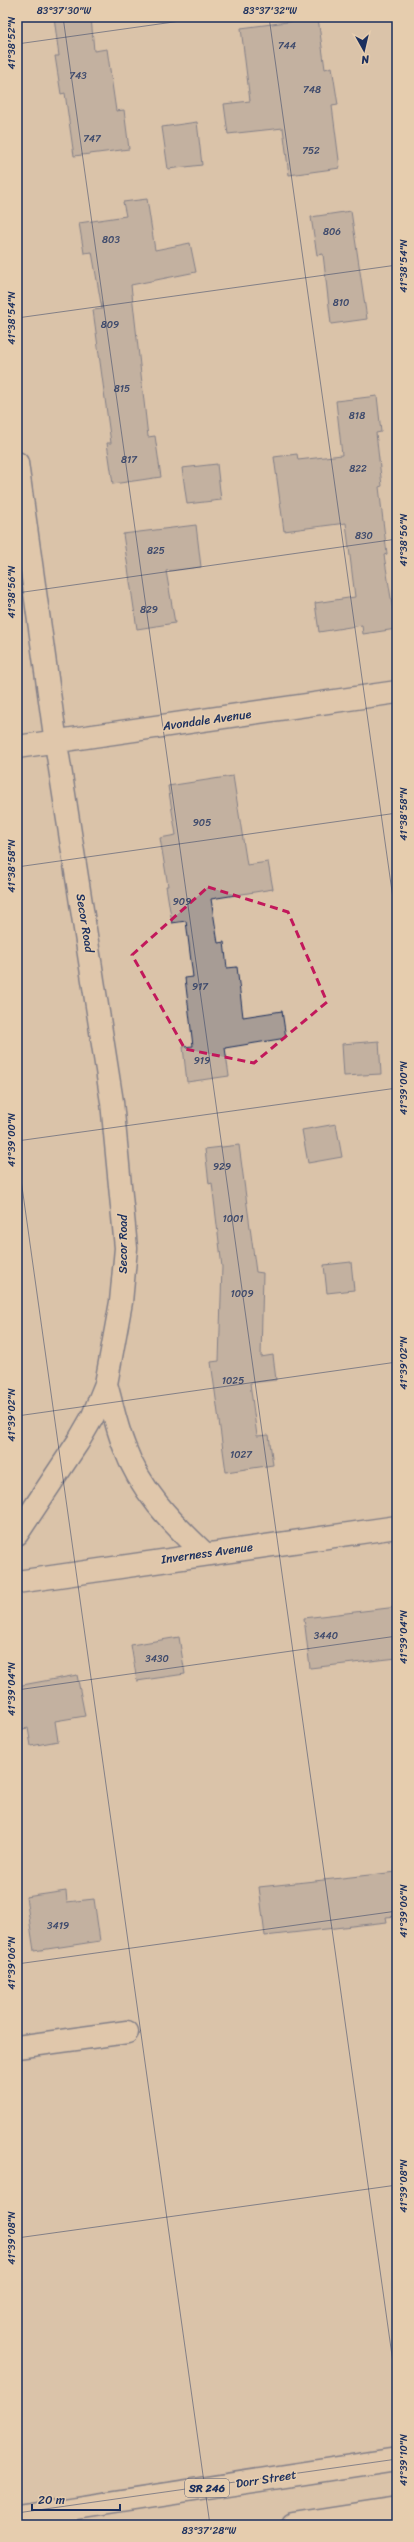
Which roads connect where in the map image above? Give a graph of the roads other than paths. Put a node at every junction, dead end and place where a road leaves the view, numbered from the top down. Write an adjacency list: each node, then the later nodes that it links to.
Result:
1 (17, 463): 3 (street, Secor Road)
2 (397, 692): 3 (street, Avondale Avenue)
3 (56, 743): 4 (street, Avondale Avenue); 5 (street, Secor Road)
4 (17, 747)
5 (106, 1384): 7 (street, Secor Road); 8 (street, Secor Road)
6 (397, 1527): 8 (street, Inverness Avenue)
7 (17, 1534)
8 (204, 1553): 9 (street, Inverness Avenue)
9 (17, 1582)
10 (127, 2032): 11 (street)
11 (17, 2047)
12 (397, 2459): 14 (street, Dorr Street / SR 246)
13 (397, 2509): 15 (street)
14 (17, 2517)
15 (293, 2525)

